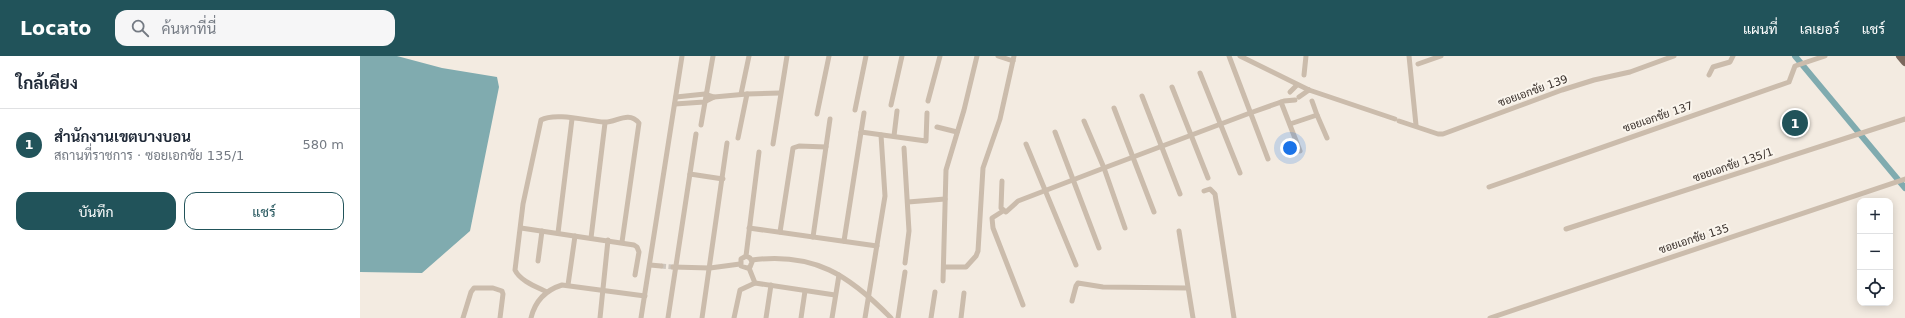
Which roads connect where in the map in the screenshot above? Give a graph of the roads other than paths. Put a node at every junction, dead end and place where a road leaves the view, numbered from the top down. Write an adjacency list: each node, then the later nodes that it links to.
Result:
1 (682, 56): 34 (street)
2 (713, 56): 31 (street)
3 (750, 56): 32 (street)
4 (787, 56): 30 (street)
5 (829, 56): 48 (street)
6 (866, 56): 43 (street)
7 (902, 56): 41 (street)
8 (940, 56): 36 (street)
9 (977, 56): 61 (street)
10 (998, 56): 20 (street)
11 (1229, 56): 46 (street)
12 (1240, 56): 26 (street, ซอยเอกชัย 139)
13 (1306, 56): 24 (street)
14 (1409, 56): 58 (street)
15 (1441, 56): 22 (street)
16 (1674, 56): 58 (street, ซอยเอกชัย 139)
17 (1734, 56): 25 (street)
18 (1825, 56): 87 (street, ซอยเอกชัย 137)
19 (1900, 56): 21 (main road)
20 (1014, 58): 119 (street)
21 (1905, 62)
22 (1418, 64)
23 (1200, 73): 55 (street)
24 (1304, 75)
25 (1709, 75)
26 (1297, 85): 28 (street, ซอยเอกชัย 139); 29 (street)
27 (1172, 87): 64 (street)
28 (1309, 90): 37 (street); 58 (street, ซอยเอกชัย 139)
29 (1290, 92)
30 (780, 93): 32 (street); 70 (street)
31 (705, 94): 34 (street); 35 (street); 39 (street)
32 (744, 94): 35 (street); 67 (street)
33 (1142, 96): 72 (street)
34 (676, 97): 40 (street)
35 (714, 97): 39 (street)
36 (928, 100)
37 (1284, 100): 46 (street); 56 (street)
38 (1312, 101): 49 (street)
39 (704, 102): 40 (street); 57 (street)
40 (675, 104): 116 (street)
41 (891, 105)
42 (1114, 108): 77 (street)
43 (855, 110)
44 (897, 111): 66 (street)
45 (927, 112): 66 (street)
46 (1250, 112): 55 (street); 78 (street)
47 (864, 113): 60 (street)
48 (818, 114)
49 (1317, 115): 56 (street); 68 (street)
50 (572, 118): 54 (street); 95 (street); 102 (street)
51 (830, 119): 73 (street)
52 (1905, 119): 98 (street, ซอยเอกชัย 135/1)
53 (1084, 121): 79 (street)
54 (605, 123): 105 (street); 107 (street)
55 (1221, 123): 64 (street); 80 (street)
56 (1290, 124): 75 (street)
57 (701, 125)
58 (1416, 125)
59 (937, 127): 61 (street)
60 (861, 132): 65 (street); 108 (street)
61 (958, 132): 91 (street)
62 (1055, 132): 84 (street)
63 (696, 134): 81 (street)
64 (1191, 134): 72 (street); 82 (street)
65 (881, 135): 66 (street); 109 (street)
66 (894, 136)
67 (738, 138)
68 (1327, 138)
69 (727, 143): 83 (street)
70 (773, 144)
71 (1026, 144): 88 (street)
72 (1161, 146): 77 (street); 90 (street)
73 (826, 147): 101 (street); 104 (street)
74 (904, 148): 92 (street)
75 (1300, 151)
76 (759, 152): 96 (street)
77 (1132, 157): 79 (street); 94 (street)
78 (1268, 159)
79 (1104, 168): 84 (street); 97 (street)
80 (1240, 173)
81 (690, 174): 83 (street); 120 (street)
82 (1208, 178)
83 (723, 179): 121 (street)
84 (1073, 179): 88 (street); 110 (street)
85 (1905, 179): 159 (street, ซอยเอกชัย 135)
86 (1002, 181): 93 (street)
87 (1489, 187)
88 (1045, 190): 93 (street); 117 (street)
89 (1204, 191): 158 (street)
90 (1180, 194)
91 (945, 199): 92 (street); 119 (street)
92 (908, 202): 114 (street)
93 (1003, 211): 140 (street)
94 (1154, 212)
95 (521, 228): 99 (street); 133 (street)
96 (749, 228): 101 (street); 111 (street)
97 (1125, 228)
98 (1566, 229)
99 (542, 231): 102 (street); 113 (street)
100 (1179, 231): 130 (street)
101 (780, 232): 104 (street)
102 (558, 233): 103 (street)
103 (575, 236): 105 (street); 128 (street)
104 (813, 237): 108 (street)
105 (591, 238): 106 (street)
106 (608, 240): 107 (street); 131 (street)
107 (622, 242): 124 (street)
108 (844, 242): 109 (street)
109 (877, 246): 138 (street)
110 (1099, 248)
111 (746, 256): 112 (street); 115 (street)
112 (752, 260): 122 (street); 125 (street)
113 (538, 261)
114 (905, 263)
115 (740, 264): 121 (street); 122 (street)
116 (650, 265): 118 (street); 137 (street)
117 (1076, 265)
118 (661, 266)
119 (944, 267): 126 (street)
120 (675, 268): 121 (street); 146 (street)
121 (710, 268): 147 (street)
122 (749, 268): 127 (street)
123 (905, 272): 154 (street)
124 (635, 275)
125 (839, 275): 136 (street); 138 (street)
126 (944, 281)
127 (755, 283): 129 (street); 148 (street)
128 (568, 285): 131 (street); 133 (street)
129 (771, 285): 132 (street); 149 (street)
130 (1187, 288): 139 (street); 157 (street)
131 (604, 290): 137 (street); 144 (street)
132 (805, 291): 136 (street); 150 (street)
133 (547, 292): 143 (street)
134 (935, 292): 155 (street)
135 (964, 293): 156 (street)
136 (835, 295): 151 (street)
137 (645, 296): 145 (street)
138 (868, 296): 152 (street); 153 (street)
139 (1072, 301)
140 (1023, 305)
141 (463, 318): 142 (street)
142 (500, 318)
143 (531, 318)
144 (600, 318)
145 (641, 318)
146 (668, 318)
147 (702, 318)
148 (734, 318)
149 (766, 318)
150 (801, 318)
151 (832, 318)
152 (865, 318)
153 (891, 318)
154 (898, 318)
155 (931, 318)
156 (961, 318)
157 (1193, 318)
158 (1234, 318)
159 (1490, 318)

